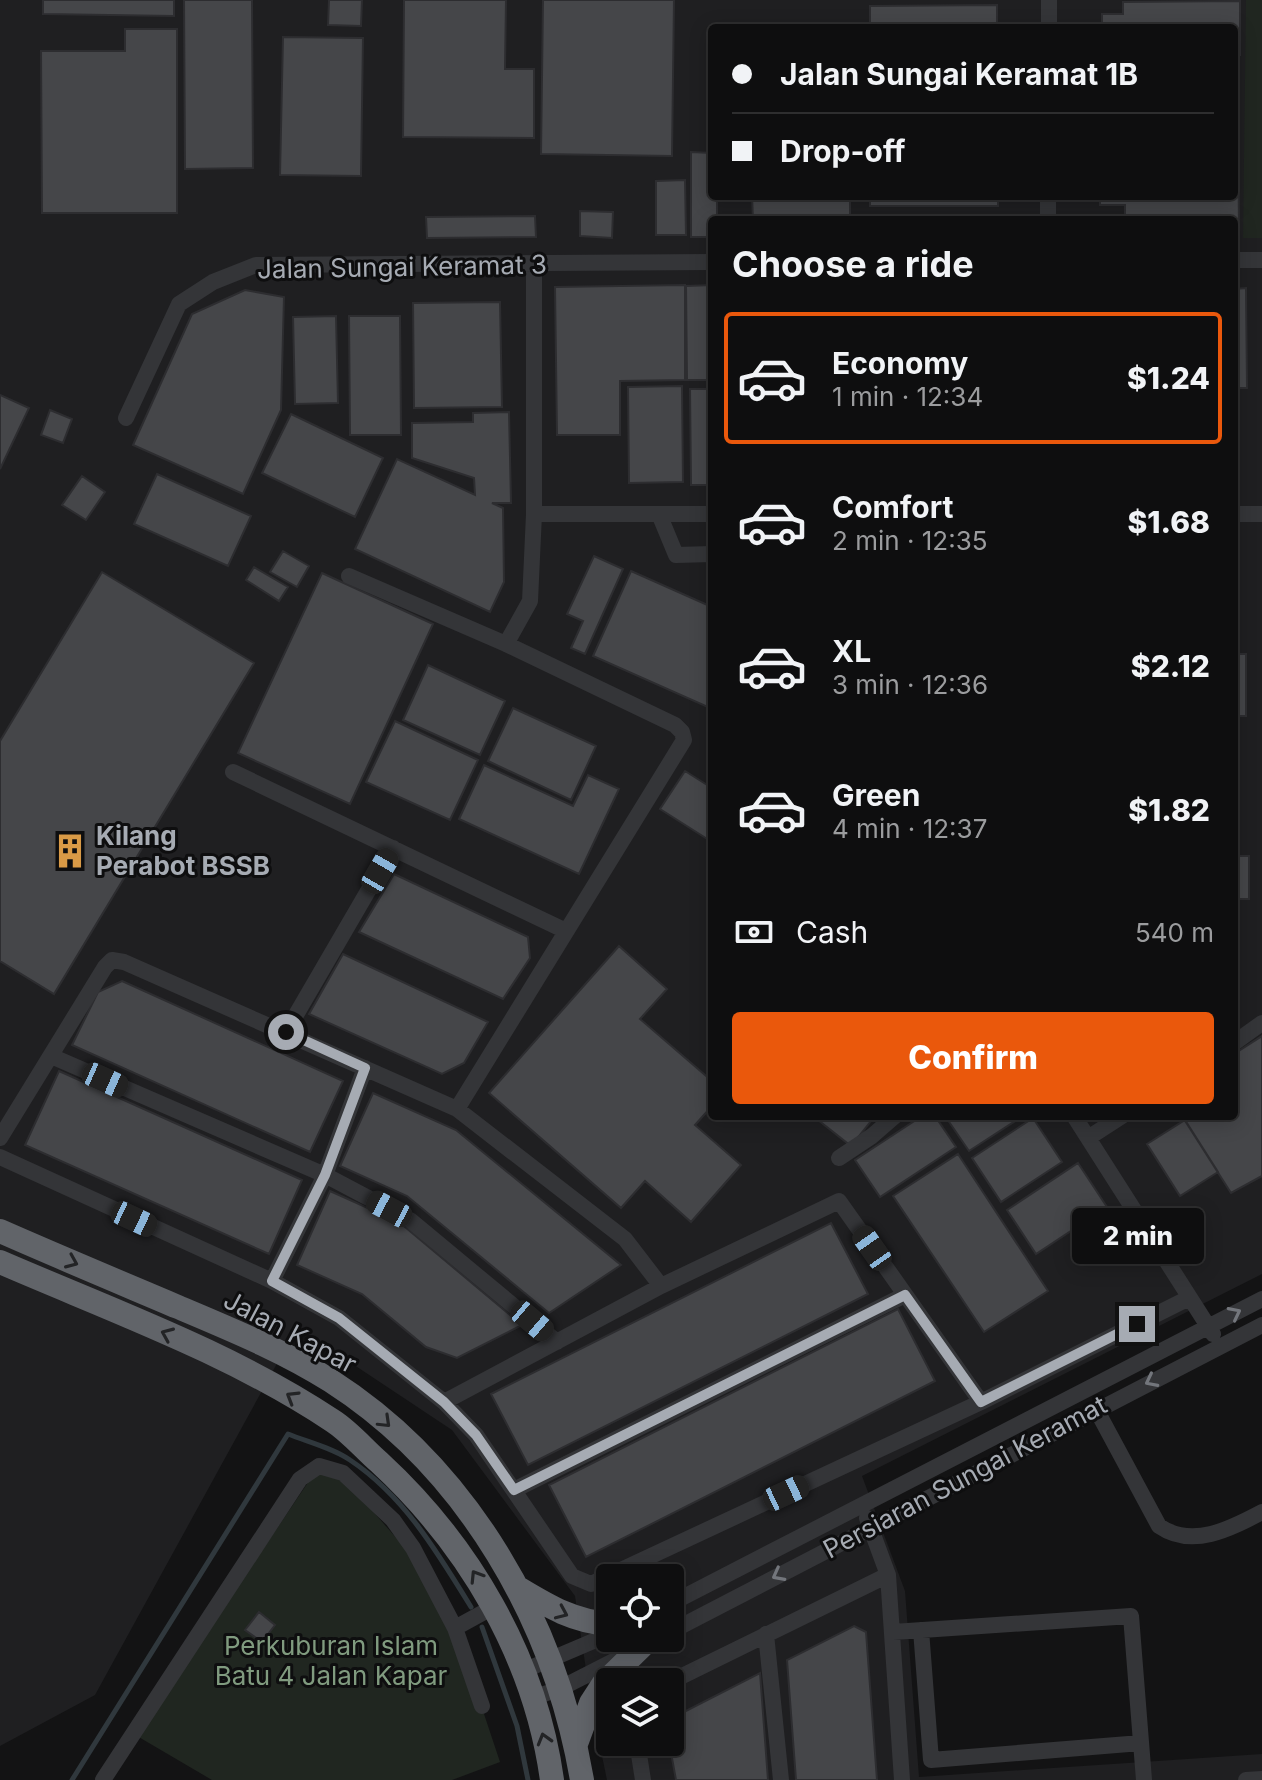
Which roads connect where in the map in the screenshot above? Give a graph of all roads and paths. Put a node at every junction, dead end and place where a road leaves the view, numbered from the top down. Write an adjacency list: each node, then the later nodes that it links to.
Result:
1 (1049, 0): 2 (street)
2 (1049, 24)
3 (1238, 260): 4 (street)
4 (1262, 260)
5 (708, 262): 6 (street, Jalan Sungai Keramat 3)
6 (534, 264): 7 (street, Jalan Sungai Keramat 3); 8 (street)
7 (126, 418)
8 (534, 514): 9 (street); 15 (street)
9 (659, 514): 10 (street); 13 (street)
10 (708, 514)
11 (1238, 514): 12 (street)
12 (1262, 514)
13 (708, 554)
14 (349, 576): 15 (street)
15 (506, 644): 18 (street)
16 (233, 772): 17 (street)
17 (393, 848): 18 (street); 20 (street)
18 (566, 931): 24 (street)
19 (1262, 1023): 21 (street)
20 (286, 1032): 22 (street); 23 (street)
21 (1238, 1040)
22 (51, 1056): 28 (street); 32 (street)
23 (365, 1068): 24 (street); 32 (street)
24 (457, 1109): 36 (street)
25 (890, 1120): 31 (street)
26 (1077, 1120): 29 (street)
27 (1116, 1120): 29 (street)
28 (0, 1138)
29 (1088, 1138): 38 (street)
30 (0, 1157): 35 (street)
31 (839, 1158)
32 (325, 1175): 35 (street); 42 (street)
33 (0, 1231): 52 (highway, Jalan Kapar, one-way to 52)
34 (0, 1262): 54 (highway, Jalan Kapar, one-way to 34)
35 (272, 1281): 44 (street)
36 (661, 1286): 37 (street); 42 (street)
37 (905, 1295): 45 (street); 47 (street)
38 (1189, 1298): 41 (street); 45 (street)
39 (1262, 1299): 41 (street, Persiaran Sungai Keramat, one-way to 39)
40 (1262, 1325): 43 (street, Persiaran Sungai Keramat)
41 (1208, 1327): 43 (street); 48 (street, Persiaran Sungai Keramat)
42 (557, 1342): 44 (street)
43 (1220, 1345): 46 (street, Persiaran Sungai Keramat, one-way to 46)
44 (444, 1402): 47 (street)
45 (981, 1402): 47 (street)
46 (1096, 1409): 49 (street); 50 (street, Persiaran Sungai Keramat)
47 (514, 1490)
48 (861, 1506): 50 (street); 53 (street, Persiaran Sungai Keramat)
49 (1262, 1512)
50 (872, 1526): 51 (street); 56 (street, Persiaran Sungai Keramat, one-way to 56)
51 (888, 1575): 59 (street); 60 (street)
52 (518, 1588): 55 (highway, one-way to 55); 64 (highway, Jalan Kapar)
53 (684, 1597)
54 (495, 1606): 57 (street); 65 (highway, Jalan Kapar)
55 (596, 1623)
56 (684, 1625)
57 (455, 1628): 69 (street); 74 (street)
58 (921, 1630): 59 (street); 70 (street); 70 (street)
59 (893, 1632): 79 (street)
60 (766, 1634): 66 (street); 78 (street)
61 (596, 1640): 64 (street)
62 (632, 1652): 67 (street)
63 (640, 1652): 71 (highway)
64 (549, 1662): 65 (street); 67 (highway, Jalan Kapar)
65 (523, 1671): 68 (highway, Jalan Kapar)
66 (684, 1675)
67 (559, 1689): 68 (street); 71 (highway, Jalan Kapar)
68 (532, 1698): 75 (highway, Jalan Kapar, one-way to 68)
69 (482, 1706)
70 (1141, 1743): 80 (street)
71 (576, 1744): 76 (highway, Jalan Kapar)
72 (639, 1756): 77 (street)
73 (1262, 1779): 81 (street)
74 (103, 1780)
75 (552, 1780)
76 (582, 1780)
77 (643, 1780)
78 (781, 1780)
79 (902, 1780)
80 (1144, 1780)
81 (1246, 1780)

